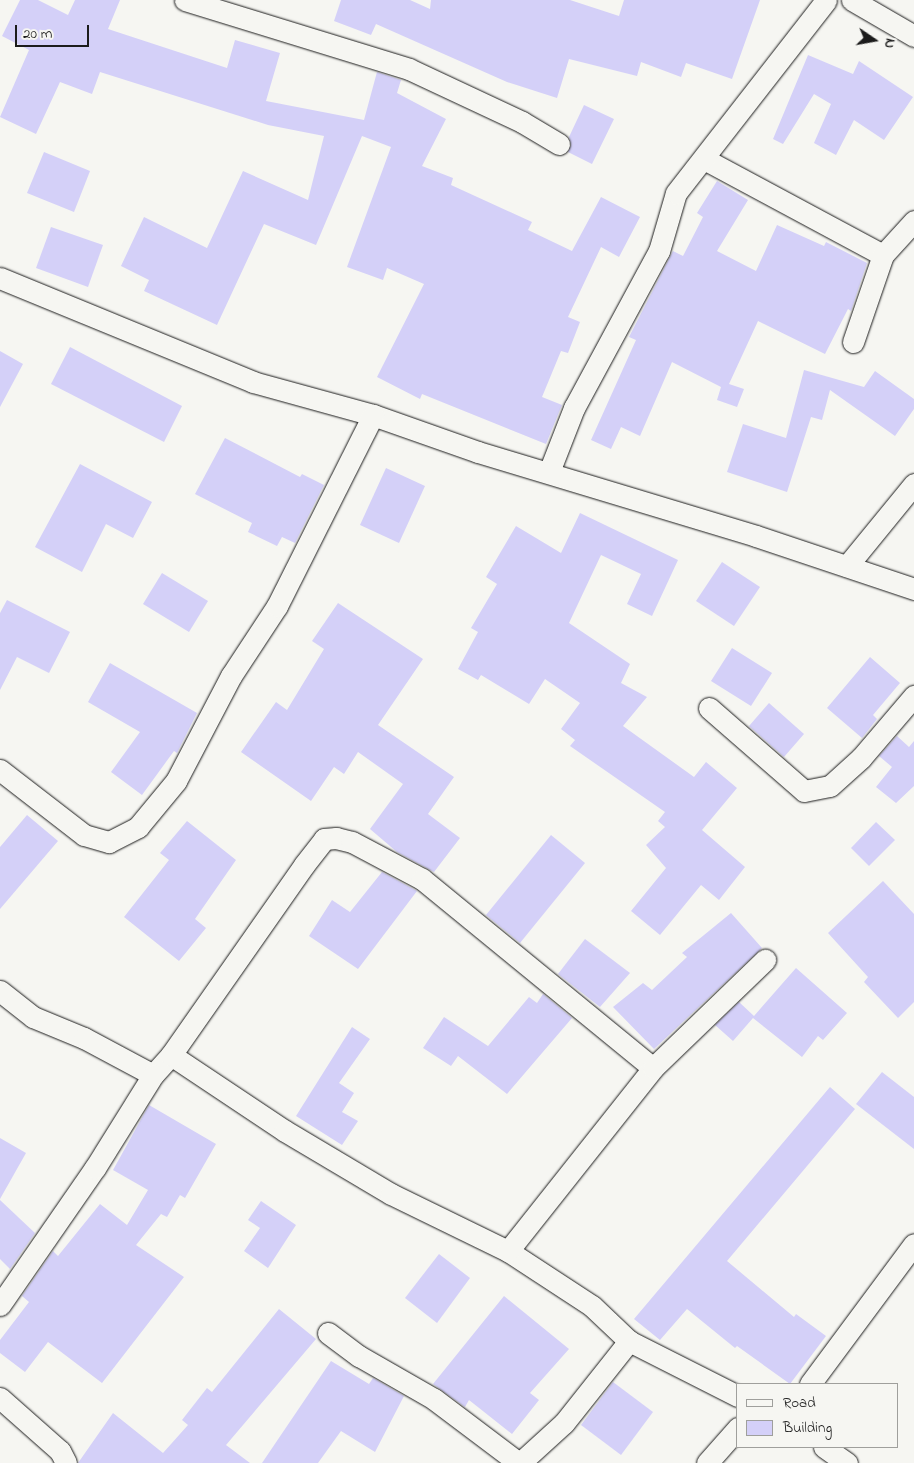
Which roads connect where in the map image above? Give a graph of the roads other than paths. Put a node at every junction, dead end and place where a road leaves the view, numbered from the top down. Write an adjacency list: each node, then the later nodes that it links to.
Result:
1 (185, 0): 5 (street)
2 (826, 0): 6 (street)
3 (852, 0): 4 (street)
4 (914, 36)
5 (559, 144)
6 (704, 159): 8 (street); 12 (street)
7 (914, 221): 8 (street)
8 (883, 256): 10 (street)
9 (0, 278): 11 (street)
10 (853, 342)
11 (373, 416): 12 (street); 18 (street)
12 (549, 472): 14 (street)
13 (914, 484): 14 (street)
14 (847, 566): 15 (street)
15 (914, 589)
16 (914, 696): 17 (street)
17 (709, 708)
18 (0, 770)
19 (766, 960): 22 (street)
20 (0, 991): 23 (street)
21 (171, 1055): 22 (street); 23 (street); 25 (street)
22 (653, 1068): 25 (street)
23 (153, 1075): 26 (street)
24 (914, 1244): 29 (street)
25 (508, 1251): 28 (street)
26 (0, 1305)
27 (328, 1333): 35 (street)
28 (629, 1341): 30 (street); 35 (street)
29 (811, 1383)
30 (736, 1395)
31 (0, 1398): 34 (street)
32 (736, 1430): 36 (street)
33 (825, 1448): 37 (street)
34 (66, 1463)
35 (519, 1463)
36 (707, 1463)
37 (847, 1463)

